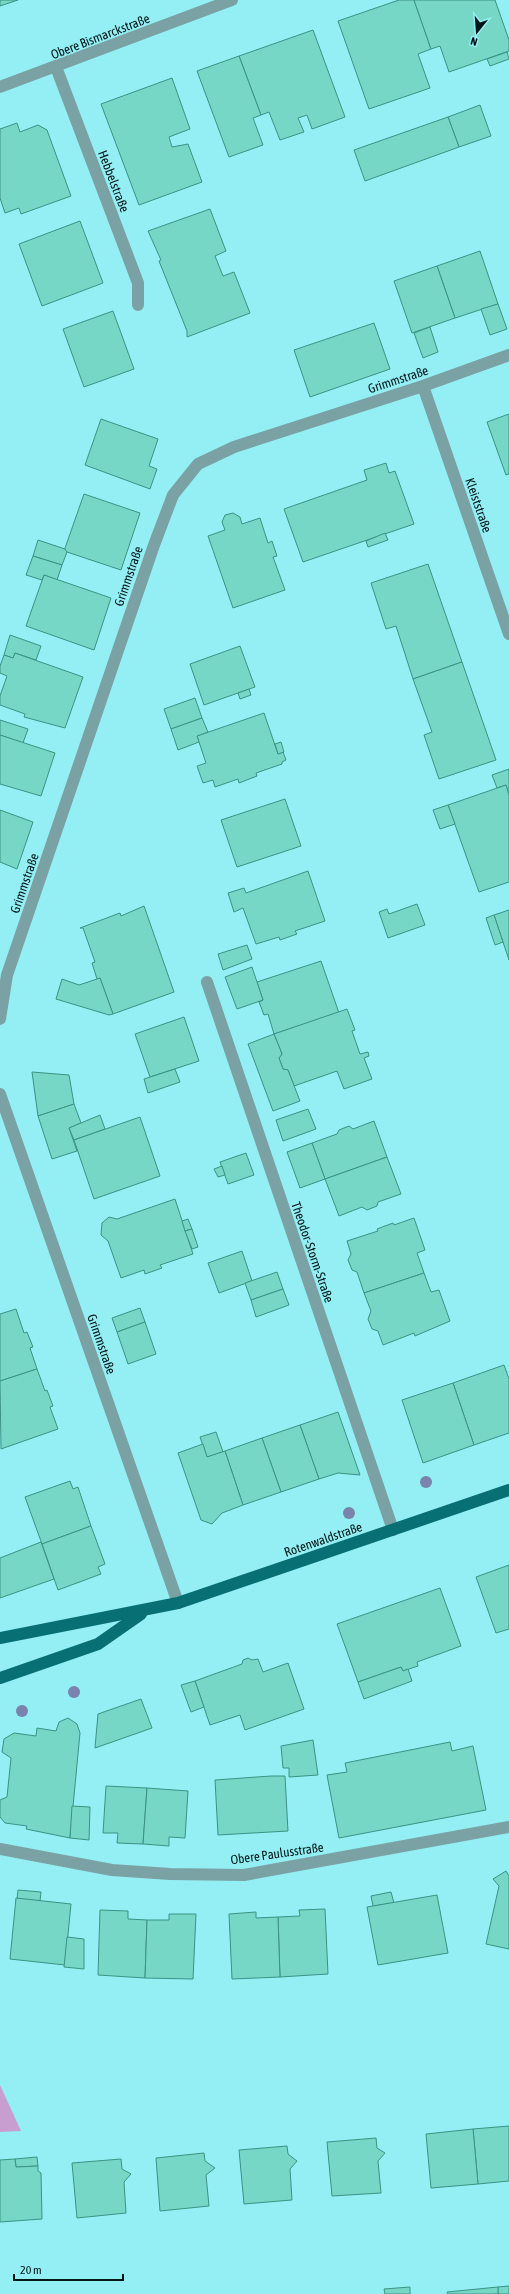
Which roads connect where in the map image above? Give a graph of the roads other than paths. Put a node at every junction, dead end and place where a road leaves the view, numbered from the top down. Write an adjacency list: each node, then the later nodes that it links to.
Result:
1 (232, 0): 2 (street, Obere Bismarckstraße)
2 (56, 67): 3 (street, Obere Bismarckstraße); 4 (street, Hebbelstraße)
3 (0, 87)
4 (138, 305)
5 (509, 355): 6 (street, Grimmstraße)
6 (423, 386): 7 (street, Kleiststraße); 9 (street, Grimmstraße)
7 (509, 634)
8 (207, 982): 12 (street, Theodor-Storm-Straße)
9 (0, 1019)
10 (0, 1094): 13 (street, Grimmstraße)
11 (509, 1490): 12 (main road, Rotenwaldstraße)
12 (393, 1530): 13 (main road, Rotenwaldstraße)
13 (178, 1603): 14 (main road, Rotenwaldstraße)
14 (145, 1611): 15 (main road, Rotenwaldstraße); 16 (main road, Rotenwaldstraße)
15 (0, 1638)
16 (0, 1678)
17 (509, 1827): 18 (street, Obere Paulusstraße)
18 (0, 1849)

